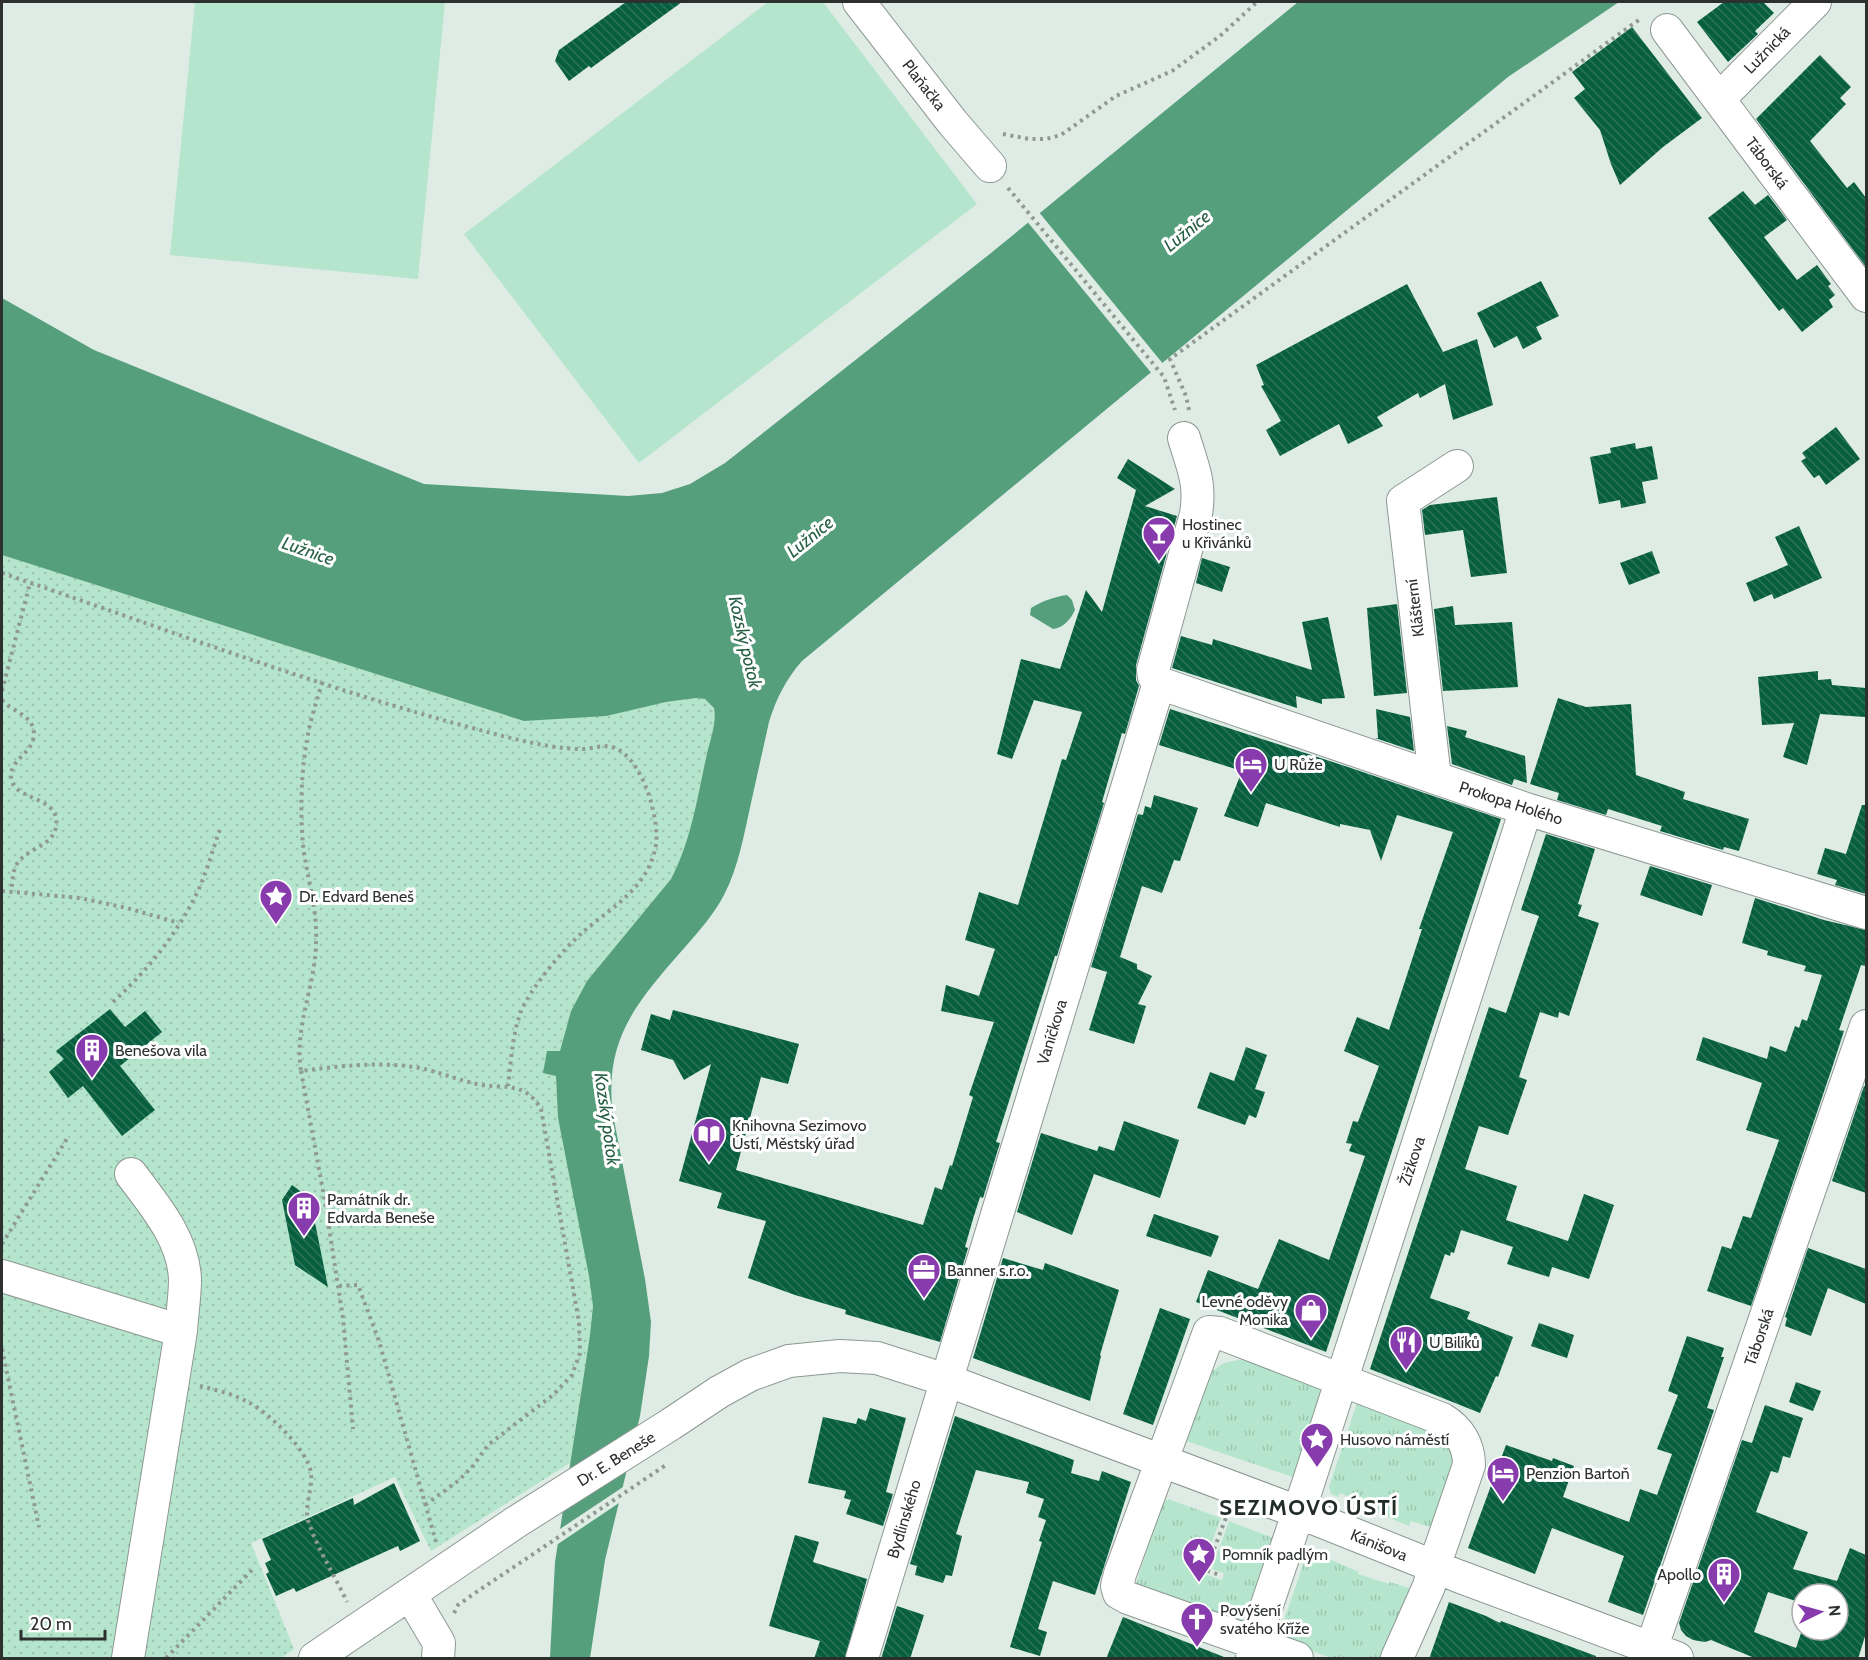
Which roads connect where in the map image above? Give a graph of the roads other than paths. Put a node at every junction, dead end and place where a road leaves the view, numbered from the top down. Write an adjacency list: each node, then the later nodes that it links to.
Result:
1 (860, 2): 5 (street, Plaňačka)
2 (1815, 2): 4 (street, Lužnická)
3 (1667, 30): 4 (street, Táborská)
4 (1719, 99): 6 (street, Táborská)
5 (990, 166)
6 (1866, 296)
7 (1188, 449): 9 (street, Vaníčkova)
8 (1456, 466): 10 (street, Klášterní)
9 (1159, 683): 10 (street, Prokopa Holého); 18 (street, Vaníčkova)
10 (1435, 778): 11 (street, Prokopa Holého)
11 (1526, 809): 12 (street, Prokopa Holého); 17 (street, Žižkova)
12 (1866, 913)
13 (1866, 1026): 24 (street, Táborská)
14 (130, 1174): 16 (street)
15 (2, 1276): 16 (street)
16 (181, 1331): 25 (street)
17 (1341, 1379): 19 (street); 20 (street, Žižkova); 21 (street)
18 (946, 1380): 19 (street, Kánišova); 22 (street, Dr. E. Beneše); 28 (street, Bydlinského)
19 (1160, 1462): 20 (street, Kánišova); 23 (street)
20 (1298, 1512): 21 (street, Kánišova); 23 (street, Žižkova)
21 (1434, 1567): 24 (street, Kánišova); 30 (street)
22 (410, 1594): 26 (street, Dr. E. Beneše); 27 (street)
23 (1253, 1651): 29 (street)
24 (1659, 1655)
25 (128, 1659)
26 (315, 1659)
27 (438, 1659)
28 (862, 1659)
29 (1297, 1659)
30 (1397, 1659)

